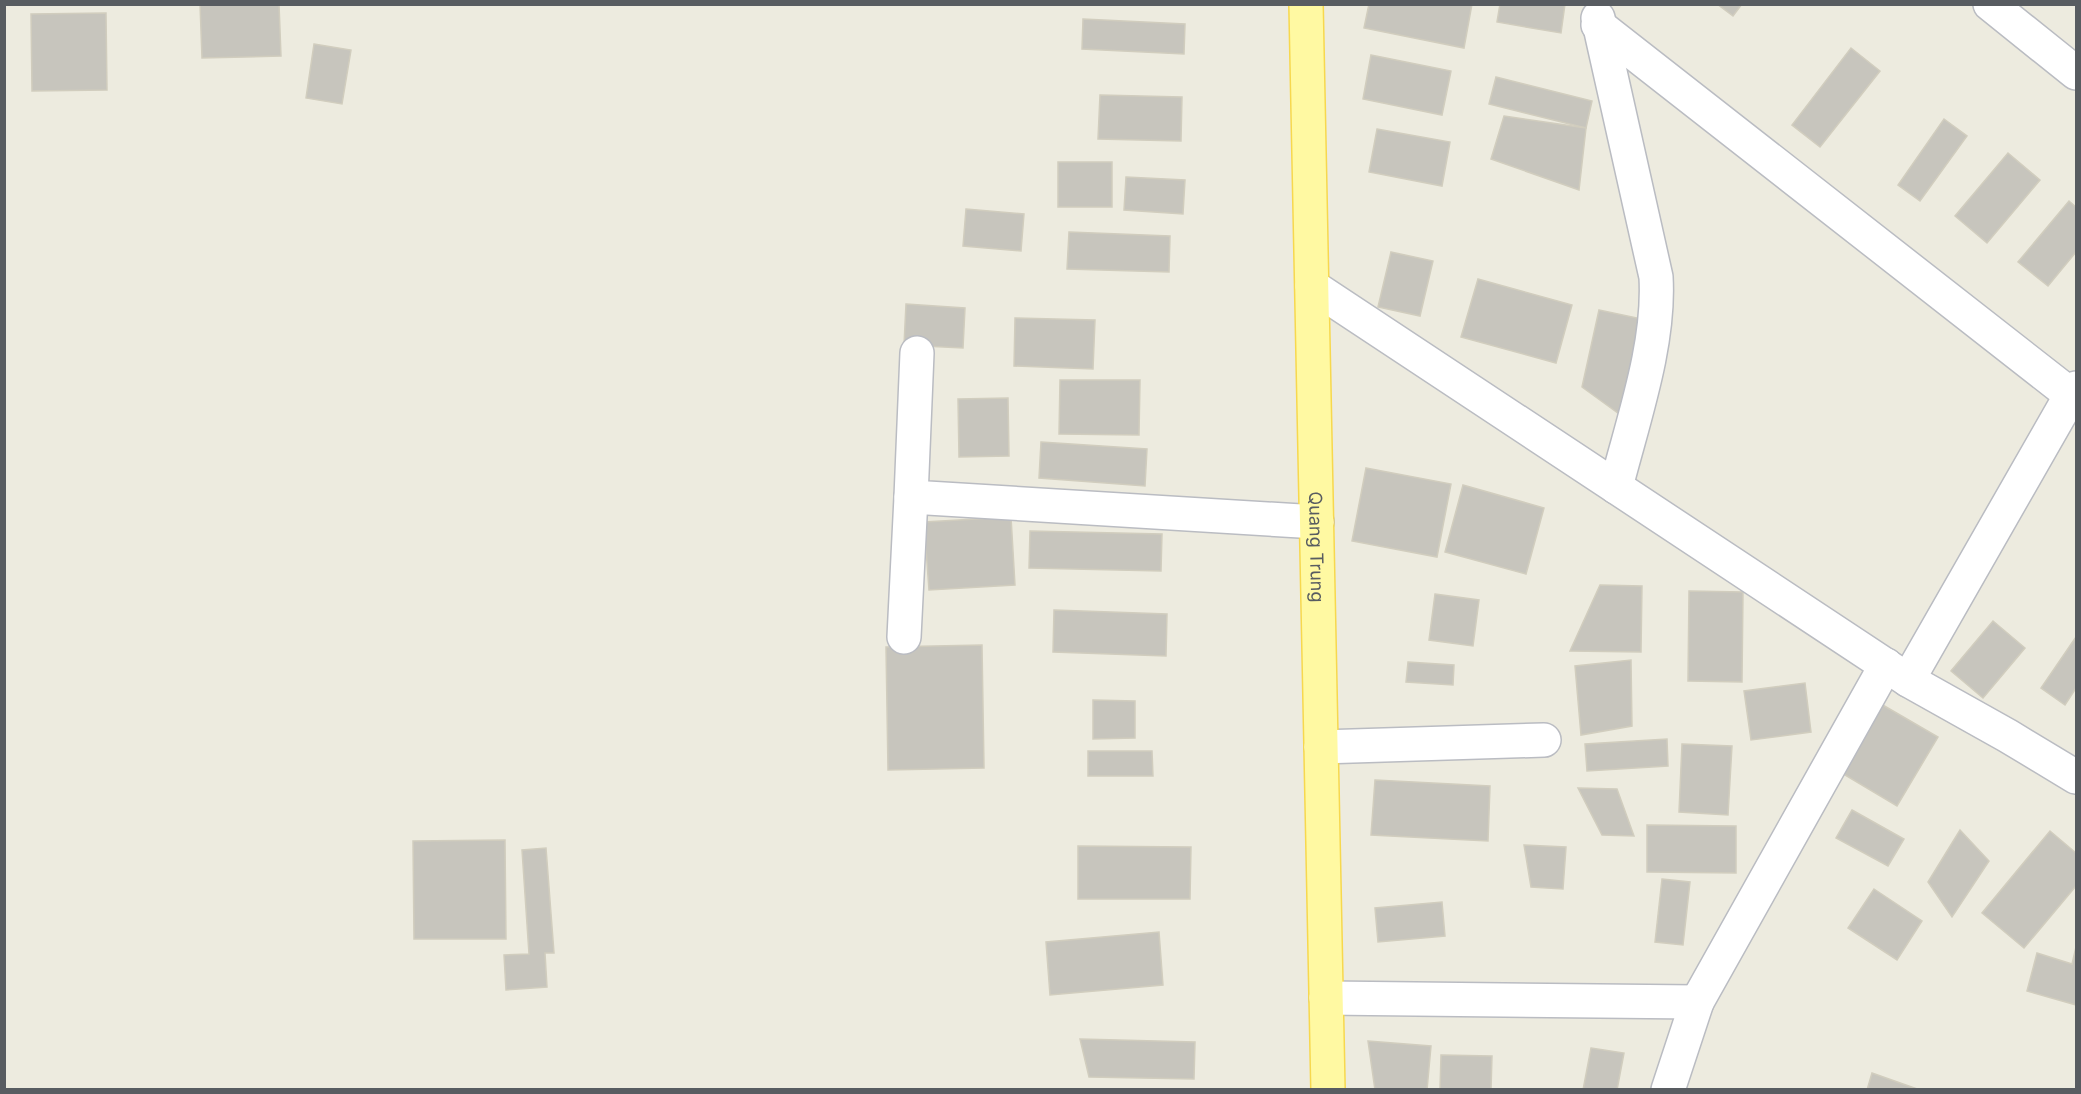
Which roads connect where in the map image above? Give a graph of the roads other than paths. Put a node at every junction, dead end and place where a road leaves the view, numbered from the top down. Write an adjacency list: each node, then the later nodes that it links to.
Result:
1 (1306, 4): 5 (main road, Quang Trung)
2 (1990, 4): 4 (street)
3 (1598, 15): 7 (street); 8 (street)
4 (2076, 73)
5 (1312, 286): 8 (street); 10 (main road, Quang Trung)
6 (917, 353): 9 (street)
7 (2074, 391): 12 (street)
8 (1616, 487): 12 (street)
9 (911, 497): 10 (street); 11 (street)
10 (1317, 522): 14 (main road, Quang Trung)
11 (904, 637)
12 (1897, 672): 15 (street); 17 (street)
13 (1544, 740): 14 (street)
14 (1321, 747): 16 (main road, Quang Trung)
15 (2076, 777)
16 (1326, 998): 17 (street); 18 (main road, Quang Trung)
17 (1697, 1002): 19 (street)
18 (1328, 1089)
19 (1668, 1089)

